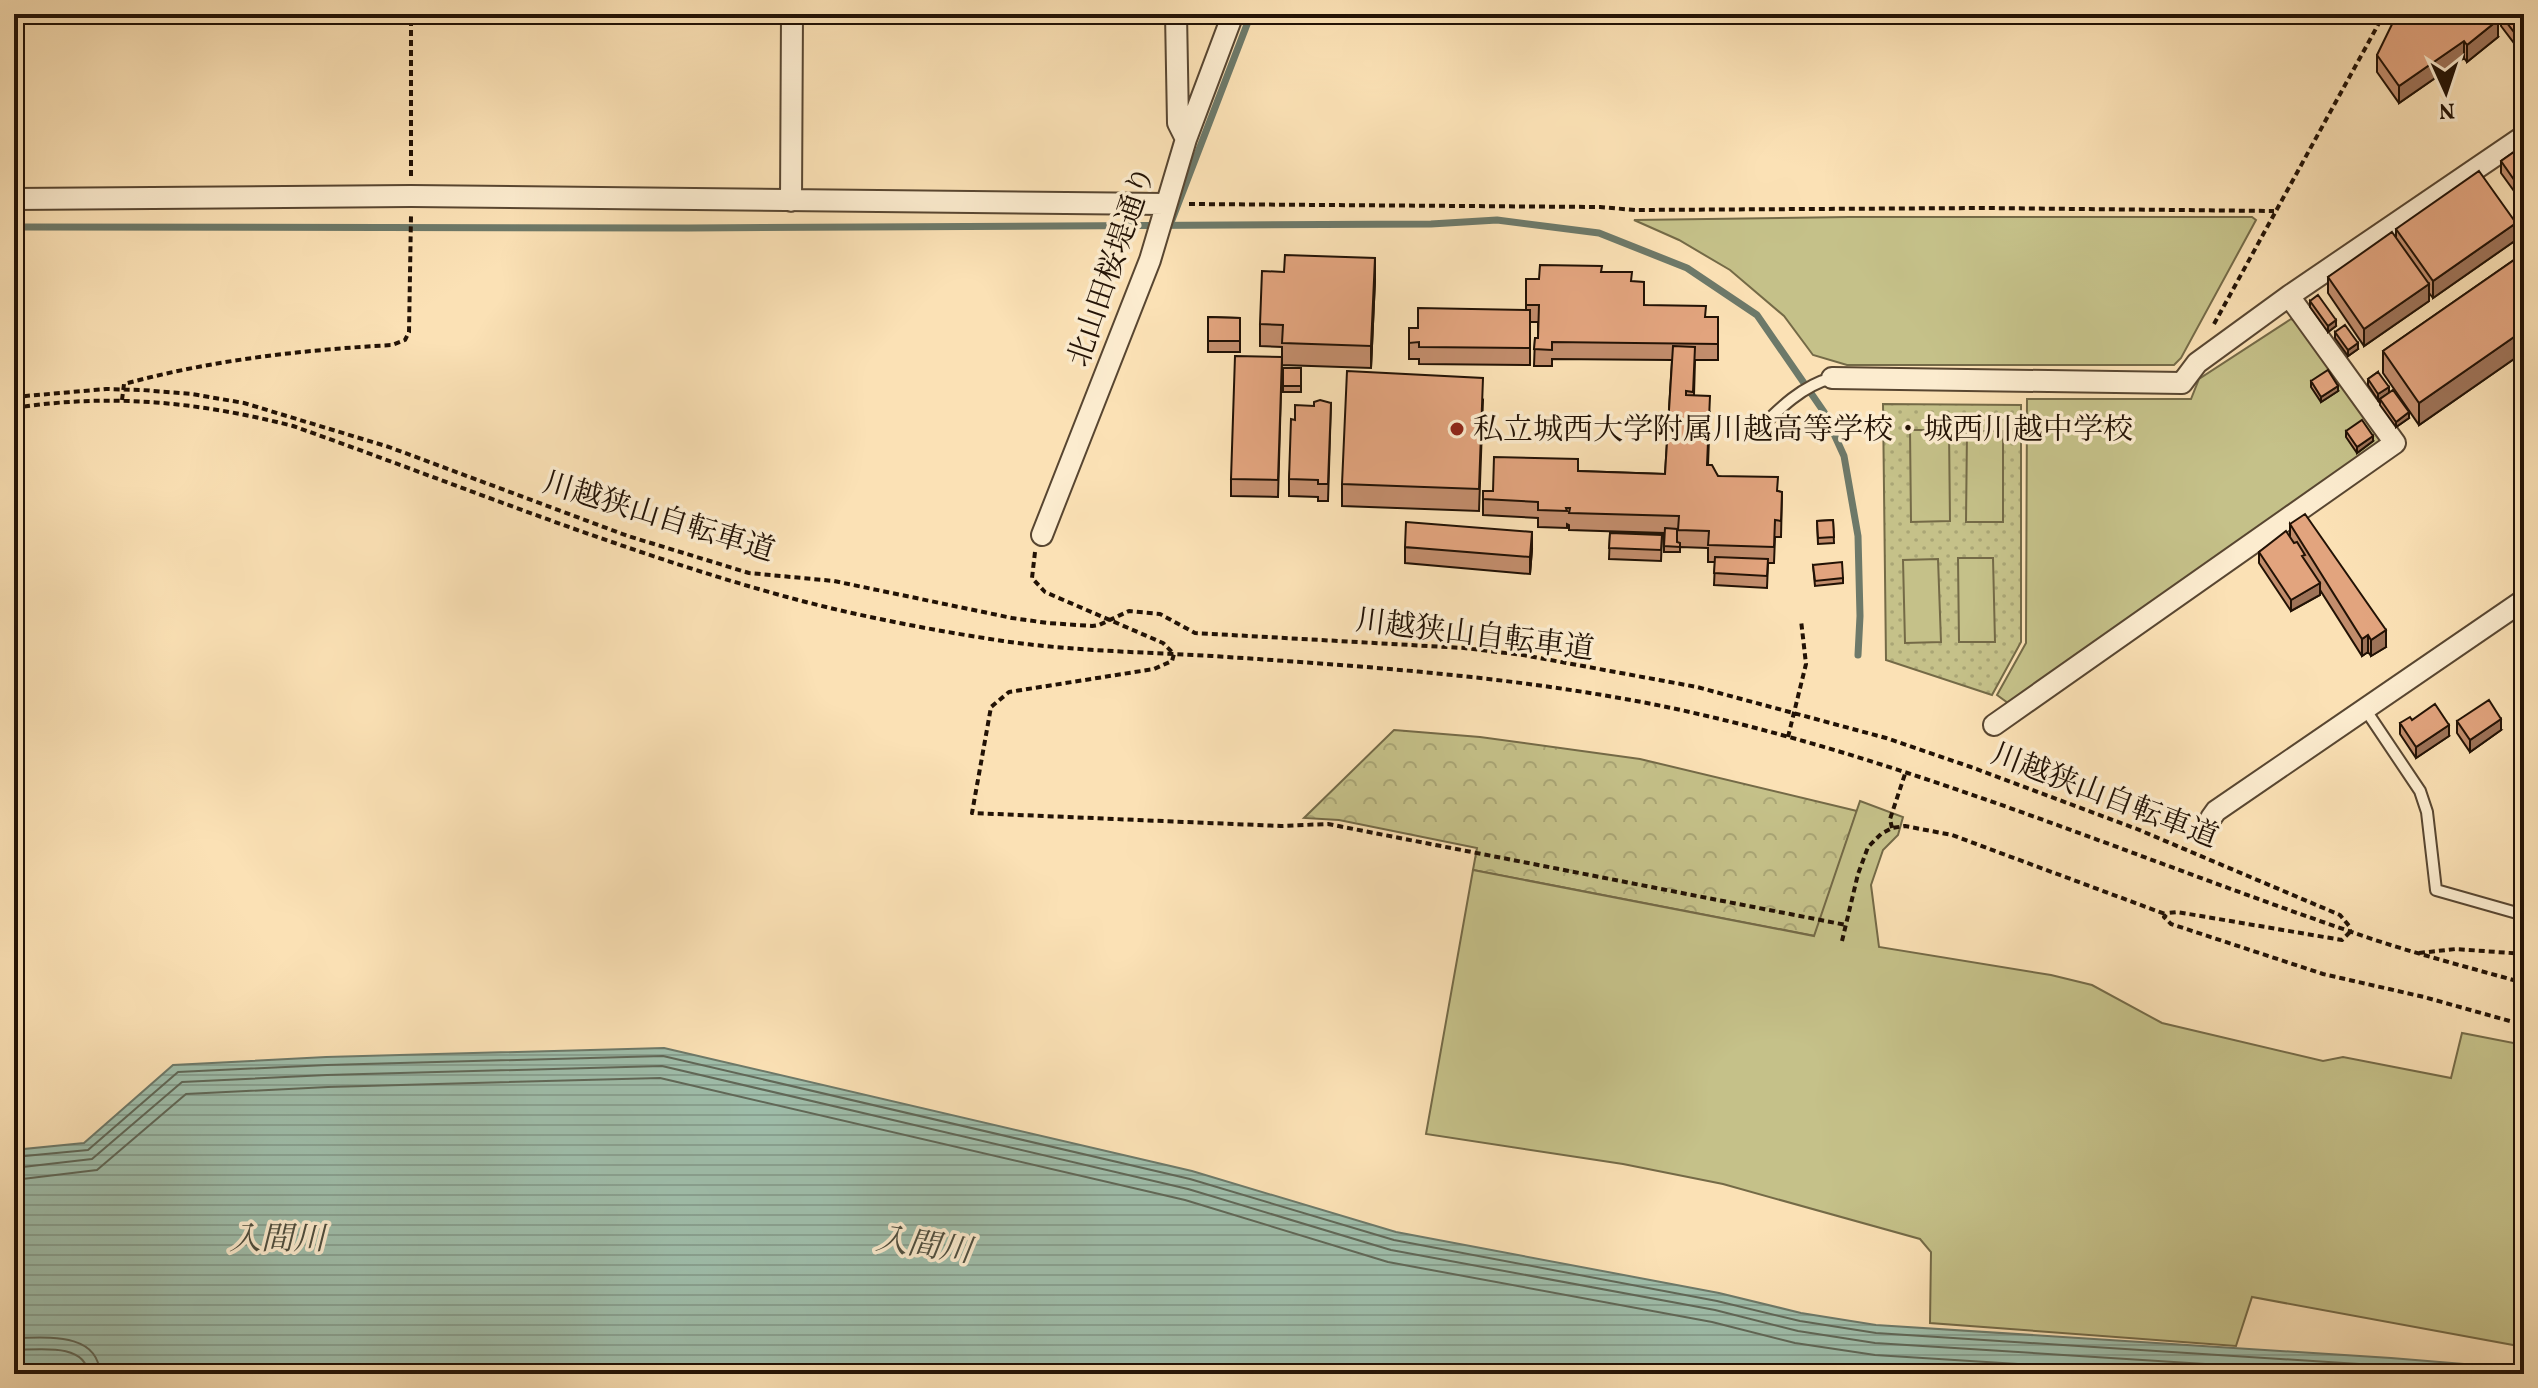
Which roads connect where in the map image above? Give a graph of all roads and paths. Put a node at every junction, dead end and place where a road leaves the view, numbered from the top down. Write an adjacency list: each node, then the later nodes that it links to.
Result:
1 (411, 14): 10 (path)
2 (792, 14): 9 (street)
3 (1176, 14): 7 (street)
4 (1233, 14): 7 (street, 北山田桜堤通り)
5 (2384, 14): 12 (path)
6 (2524, 136): 13 (street)
7 (1186, 139): 11 (street, 北山田桜堤通り)
8 (14, 199): 10 (street)
9 (791, 201): 10 (street); 11 (street)
10 (411, 204): 16 (path)
11 (1165, 204): 12 (path); 21 (street, 北山田桜堤通り)
12 (2274, 211): 14 (path)
13 (2289, 296): 15 (street); 28 (street)
14 (2214, 323)
15 (1827, 379): 20 (lane)
16 (122, 389): 17 (path, 川越狭山自転車道); 18 (path); 23 (path, 川越狭山自転車道)
17 (14, 397)
18 (122, 400): 19 (path); 25 (path)
19 (14, 408)
20 (1756, 432)
21 (1042, 535): 23 (path)
22 (2524, 600): 26 (street)
23 (1111, 620): 25 (path); 27 (path, 川越狭山自転車道)
24 (1801, 620): 27 (path)
25 (1174, 654): 29 (path); 35 (path)
26 (2365, 709): 31 (street); 34 (lane)
27 (1794, 712): 29 (path); 36 (path, 川越狭山自転車道)
28 (1994, 725)
29 (1788, 737): 30 (path)
30 (1906, 771): 32 (path); 36 (path)
31 (2211, 818)
32 (1892, 828): 33 (path); 35 (path)
33 (2165, 914): 36 (path); 41 (path)
34 (2524, 915)
35 (1846, 925): 37 (path)
36 (2350, 932): 38 (path)
37 (1842, 941)
38 (2417, 953): 39 (path); 40 (path)
39 (2524, 954)
40 (2524, 983)
41 (2524, 1025)

